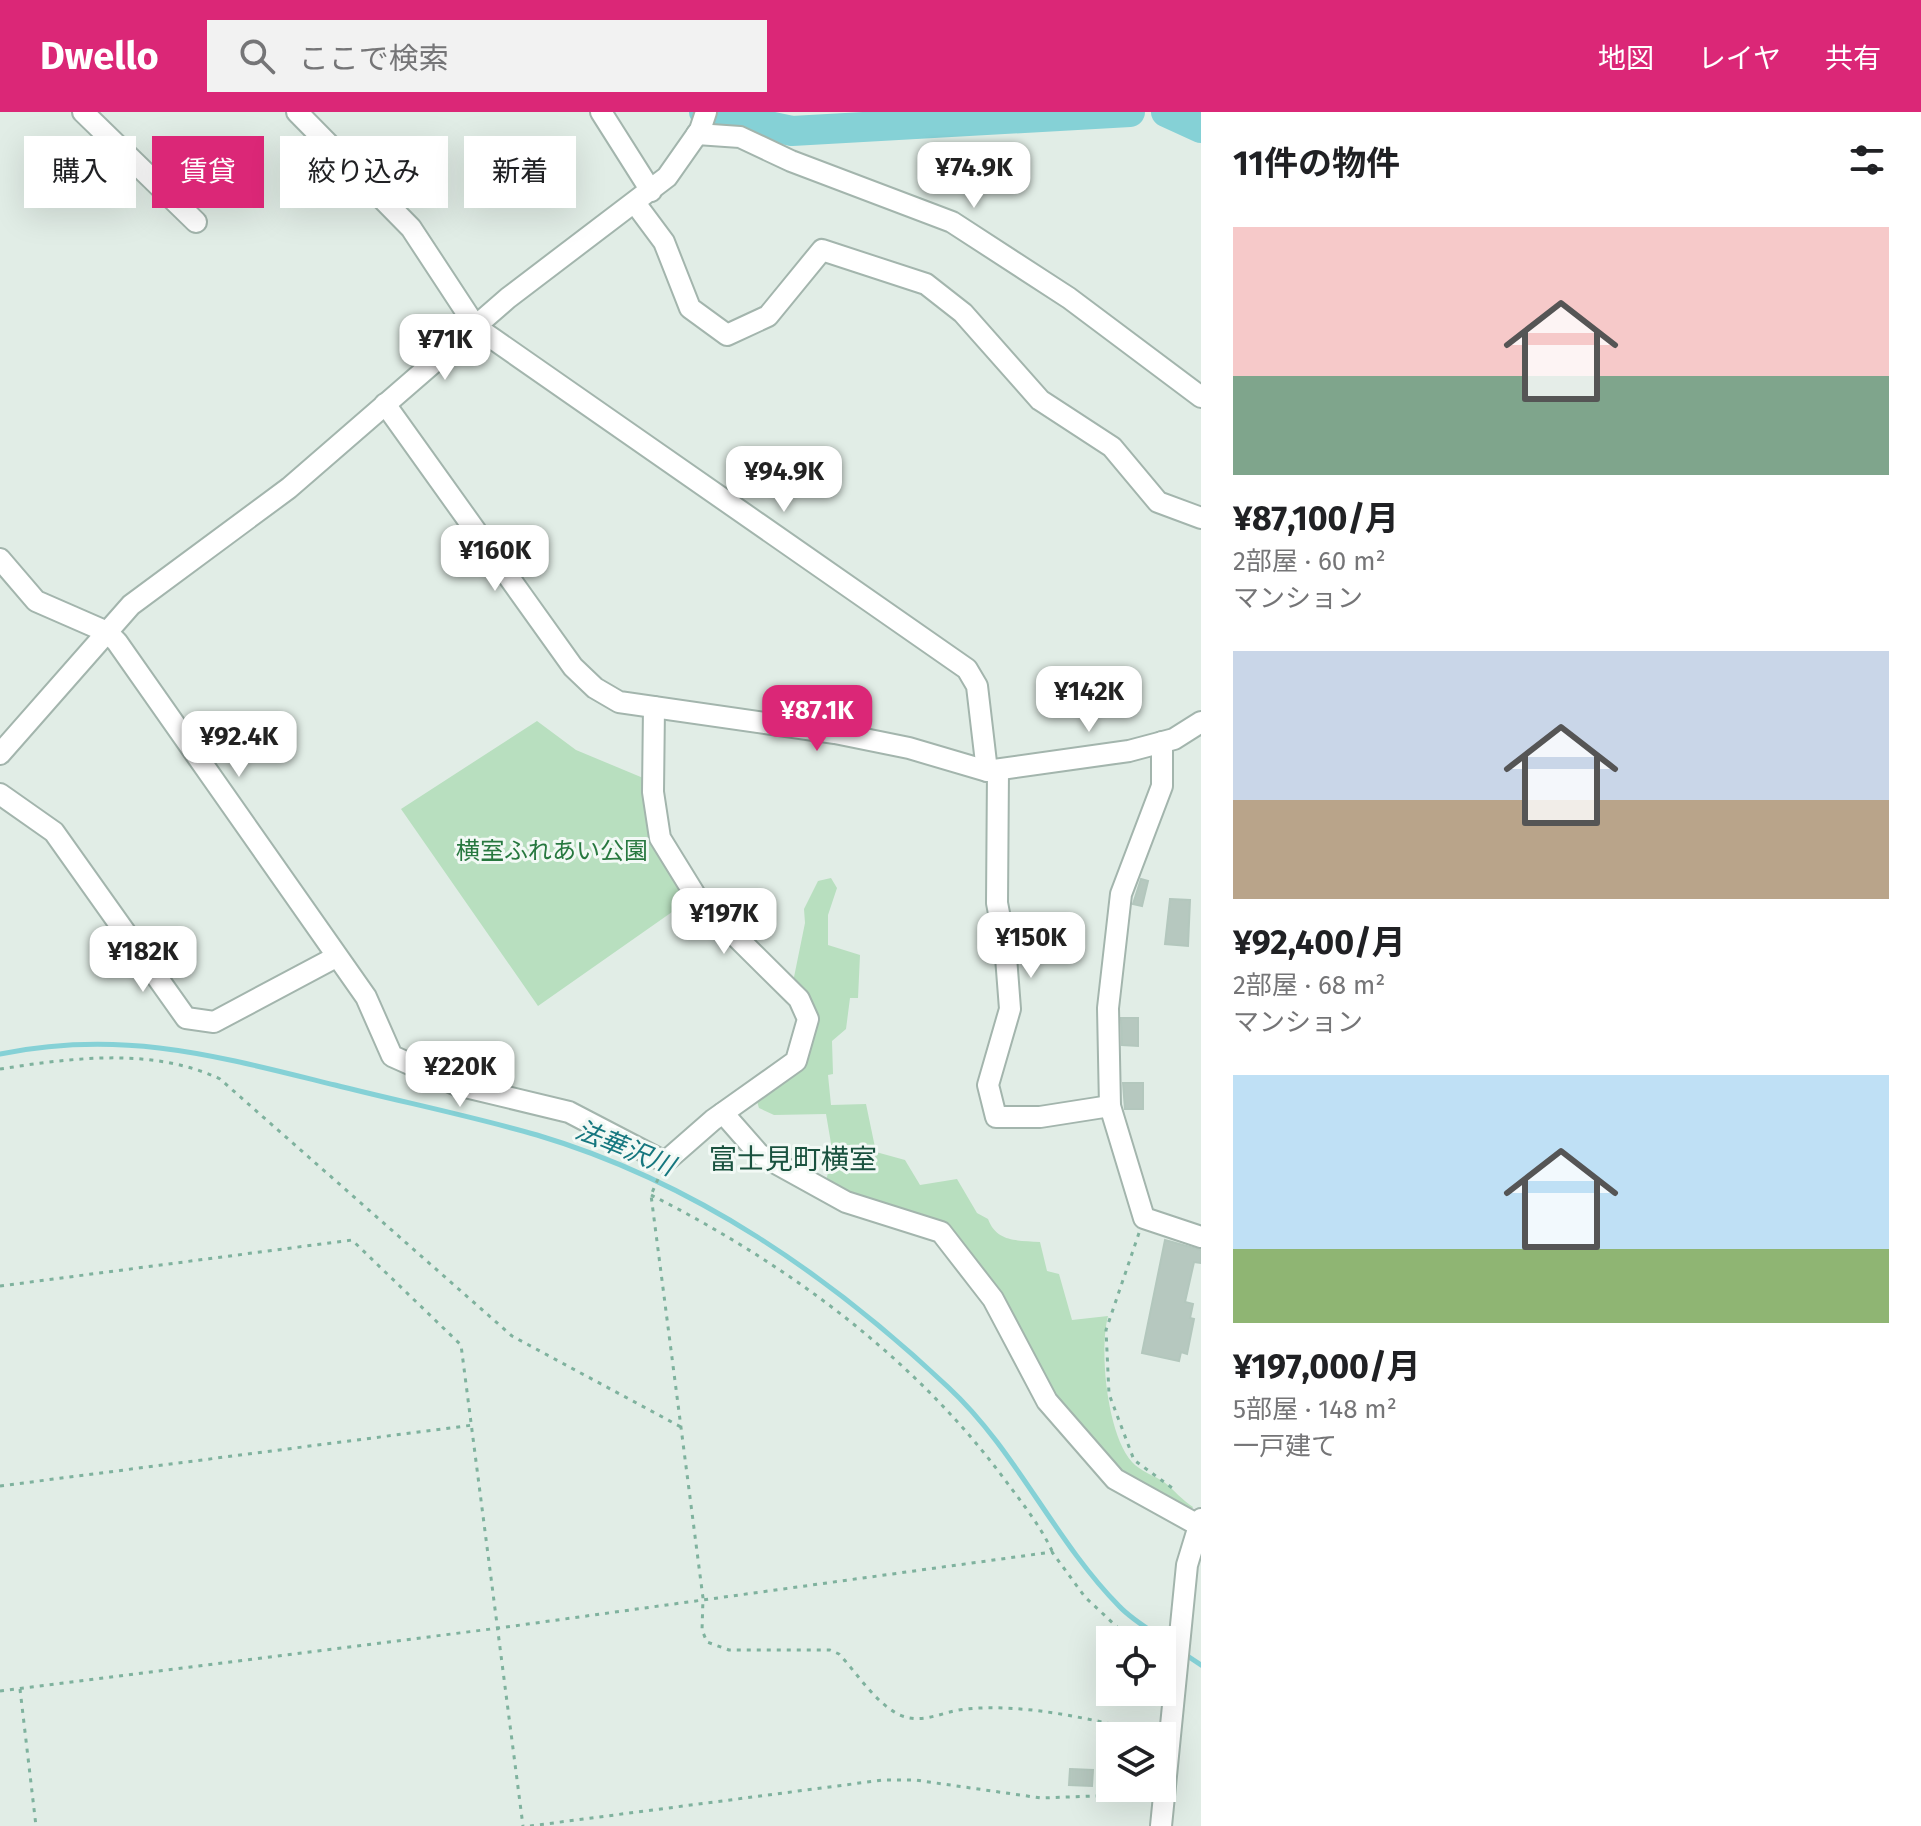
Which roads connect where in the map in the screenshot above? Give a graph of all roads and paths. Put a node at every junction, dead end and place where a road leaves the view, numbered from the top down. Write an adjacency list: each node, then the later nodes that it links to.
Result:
1 (83, 112): 6 (street)
2 (297, 112): 7 (street)
3 (601, 112): 5 (street)
4 (701, 125): 5 (street); 8 (street)
5 (643, 197): 7 (street); 10 (street)
6 (196, 222)
7 (476, 327): 9 (street); 17 (street)
8 (1201, 397)
9 (385, 404): 12 (street); 13 (street)
10 (1201, 518)
11 (0, 559): 12 (street)
12 (107, 632): 16 (street); 19 (street)
13 (654, 707): 17 (street); 22 (street)
14 (1201, 722): 15 (street)
15 (1162, 742): 17 (street); 21 (street)
16 (0, 754)
17 (992, 770): 21 (street)
18 (0, 794): 19 (street)
19 (336, 957): 23 (street)
20 (0, 1069): 29 (path)
21 (1110, 1106): 25 (street)
22 (723, 1113): 23 (street); 32 (street)
23 (665, 1162): 24 (path)
24 (651, 1195): 29 (path); 33 (path)
25 (1144, 1218): 26 (street); 31 (path)
26 (1201, 1237)
27 (0, 1286): 28 (path)
28 (473, 1425): 30 (path); 37 (path)
29 (681, 1427): 35 (path)
30 (0, 1486)
31 (1181, 1496)
32 (1200, 1522): 34 (street)
33 (1052, 1552): 35 (path); 36 (path)
34 (1194, 1567): 40 (street)
35 (703, 1598): 37 (path); 41 (path)
36 (1116, 1626)
37 (499, 1628): 38 (path); 45 (path)
38 (20, 1689): 39 (path); 44 (path)
39 (0, 1691)
40 (1173, 1722)
41 (1096, 1724)
42 (1096, 1796): 46 (path)
43 (1163, 1802): 47 (street)
44 (36, 1826)
45 (523, 1826)
46 (530, 1826)
47 (1161, 1826)

